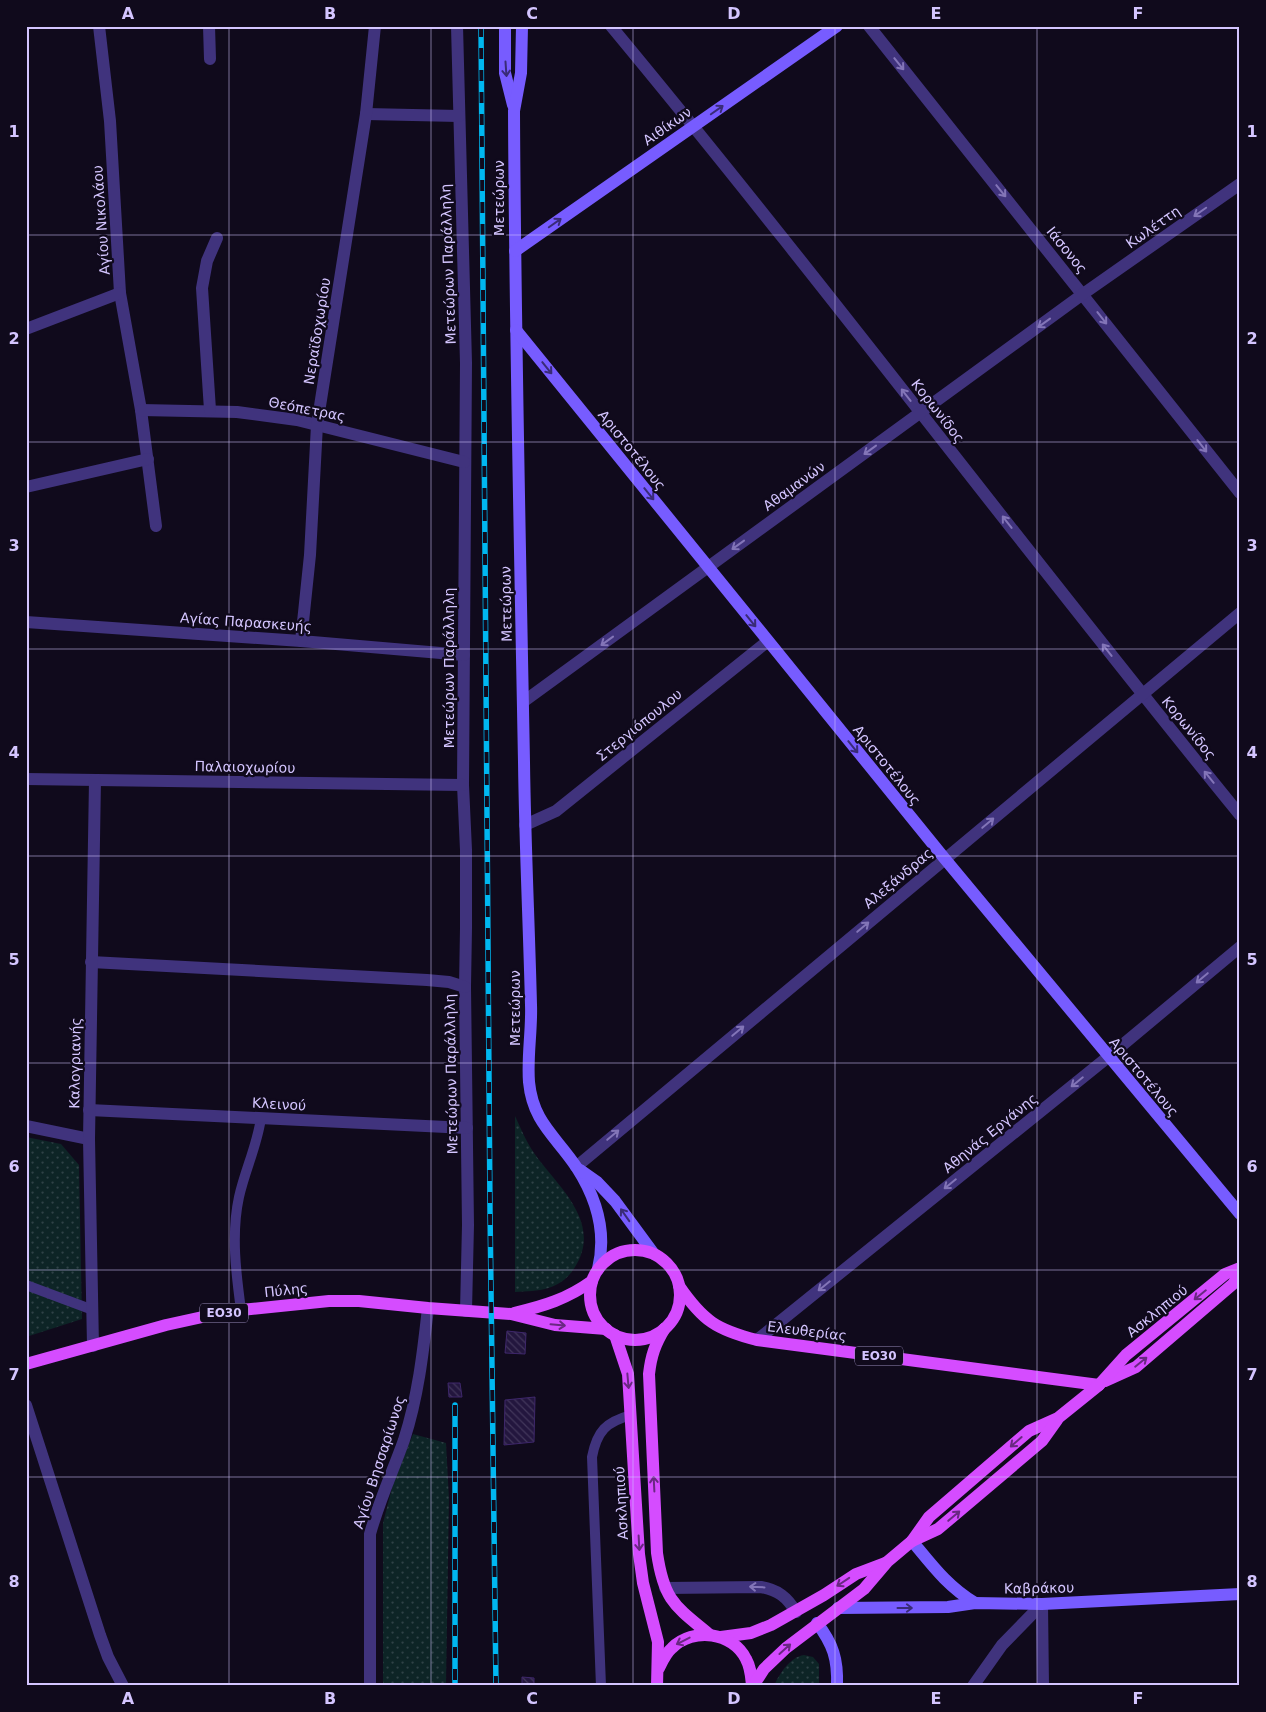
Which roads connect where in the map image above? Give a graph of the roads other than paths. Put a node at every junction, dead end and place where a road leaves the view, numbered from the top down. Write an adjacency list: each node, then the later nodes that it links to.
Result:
1 (99, 26): 18 (street, Αγίου Νικολάου)
2 (209, 26): 10 (street)
3 (375, 26): 12 (street, Νεραϊδοχωρίου)
4 (457, 26): 13 (street, Μετεώρων Παράλληλη)
5 (505, 26): 11 (street, one-way to 11)
6 (522, 26): 11 (street, Μετεώρων)
7 (611, 26): 14 (street, Κορωνίδος)
8 (837, 26): 14 (street, Αιθίκων, one-way to 8)
9 (869, 26): 19 (street, Ιάσονος, one-way to 19)
10 (210, 59)
11 (514, 111): 17 (street, Μετεώρων)
12 (366, 114): 13 (street); 25 (street, Νεραϊδοχωρίου)
13 (459, 116): 27 (street, Μετεώρων Παράλληλη)
14 (694, 126): 17 (street, Αιθίκων, one-way to 14); 24 (street, Κορωνίδος, one-way to 14)
15 (1240, 184): 19 (street, Κωλέττη, one-way to 19)
16 (217, 238): 23 (street)
17 (515, 251): 21 (street, Μετεώρων)
18 (120, 293): 20 (street); 22 (street, Αγίου Νικολάου)
19 (1083, 294): 24 (street, Αθαμανών, one-way to 24); 29 (street, Ιάσονος, one-way to 29)
20 (26, 329)
21 (516, 330): 31 (street, Αριστοτέλους, one-way to 31); 38 (street, Μετεώρων)
22 (141, 410): 23 (street, Θεόπετρας); 26 (street, Αγίου Νικολάου)
23 (210, 410): 25 (street, Θεόπετρας)
24 (920, 412): 31 (street, Αθαμανών, one-way to 31); 37 (street, Κορωνίδος, one-way to 24)
25 (317, 425): 27 (street, Θεόπετρας); 34 (street, Νεραϊδοχωρίου)
26 (148, 458): 28 (street); 30 (street, Αγίου Νικολάου)
27 (464, 462): 36 (street, Μετεώρων Παράλληλη)
28 (26, 487)
29 (1240, 493)
30 (156, 526)
31 (708, 567): 35 (street, Αριστοτέλους, one-way to 35); 38 (street, Αθαμανών, one-way to 38)
32 (1240, 613): 37 (street, Αλεξάνδρας)
33 (26, 622): 34 (street, Αγίας Παρασκευής)
34 (301, 641): 36 (street, Αγίας Παρασκευής)
35 (768, 641): 43 (street, Στεργιόπουλου); 44 (street, Αριστοτέλους, one-way to 44)
36 (464, 655): 41 (street, Μετεώρων Παράλληλη)
37 (1142, 695): 42 (street, Κορωνίδος, one-way to 37); 44 (street, Αλεξάνδρας, one-way to 37)
38 (523, 702): 43 (street, Μετεώρων)
39 (26, 779): 40 (street, Παλαιοχωρίου)
40 (95, 780): 41 (street, Παλαιοχωρίου); 46 (street, Καλογριανής)
41 (463, 785): 47 (street, Μετεώρων Παράλληλη)
42 (1240, 815)
43 (525, 825): 54 (street, Μετεώρων)
44 (945, 859): 48 (street, Αριστοτέλους); 54 (street, Αλεξάνδρας, one-way to 44)
45 (1240, 947): 48 (street, Αθηνάς Εργάνης, one-way to 48)
46 (91, 962): 47 (street); 49 (street, Καλογριανής)
47 (465, 987): 52 (street, Μετεώρων Παράλληλη)
48 (1108, 1057): 55 (street, Αριστοτέλους); 70 (street, Αθηνάς Εργάνης, one-way to 70)
49 (89, 1110): 50 (street, Κλεινού); 53 (street, Καλογριανής)
50 (260, 1118): 52 (street, Κλεινού); 65 (lane)
51 (26, 1126): 53 (street)
52 (467, 1128): 66 (street, Μετεώρων Παράλληλη)
53 (89, 1139): 64 (street, Καλογριανής)
54 (576, 1166): 56 (street, Μετεώρων, one-way to 54); 58 (street, Μετεώρων)
55 (1240, 1214)
56 (654, 1254): 58 (main road, ΕΟ30); 62 (main road, Ελευθερίας / ΕΟ30)
57 (1240, 1268): 73 (main road, Ασκληπιού / ΕΟ30, one-way to 73)
58 (598, 1269): 60 (main road, ΕΟ30)
59 (1240, 1275): 73 (main road, Ασκληπιού / ΕΟ30, one-way to 59)
60 (592, 1281): 67 (main road, ΕΟ30); 69 (main road, ΕΟ30)
61 (26, 1285): 64 (lane)
62 (679, 1286): 68 (main road, ΕΟ30); 70 (main road, Ελευθερίας / ΕΟ30)
63 (428, 1308): 65 (main road, Πύλης / ΕΟ30); 66 (main road, Πύλης / ΕΟ30); 88 (street, Αγίου Βησσαρίωνος)
64 (93, 1310): 71 (street, Καλογριανής)
65 (241, 1310): 71 (main road, Πύλης / ΕΟ30)
66 (466, 1311): 67 (main road, ΕΟ30)
67 (511, 1314): 69 (main road, ΕΟ30, one-way to 69)
68 (665, 1328): 69 (main road, ΕΟ30); 78 (main road, Ασκληπιού / ΕΟ30, one-way to 68)
69 (610, 1332): 75 (main road, Ασκληπιού / ΕΟ30, one-way to 75)
70 (758, 1340): 73 (main road, Ελευθερίας / ΕΟ30)
71 (94, 1346): 72 (main road, Πύλης / ΕΟ30)
72 (26, 1364)
73 (1099, 1384): 76 (main road, Ασκληπιού / ΕΟ30)
74 (26, 1405): 87 (street)
75 (631, 1415): 86 (main road, Ασκληπιού / ΕΟ30, one-way to 86); 89 (lane)
76 (912, 1541): 77 (main road, Ασκληπιού / ΕΟ30); 80 (street)
77 (887, 1562): 82 (main road, Ασκληπιού / ΕΟ30); 83 (main road, Ασκληπιού / ΕΟ30, one-way to 83)
78 (665, 1588): 83 (street, one-way to 78); 85 (main road, Ασκληπιού / ΕΟ30)
79 (1240, 1594): 81 (street, Καβράκου)
80 (975, 1603): 81 (street, Καβράκου); 82 (street, Καβράκου, one-way to 80)
81 (1042, 1604): 92 (street); 93 (street)
82 (838, 1608): 84 (main road, Ασκληπιού / ΕΟ30)
83 (796, 1612): 85 (main road, Ασκληπιού / ΕΟ30)
84 (817, 1623): 90 (main road, Ασκληπιού / ΕΟ30, one-way to 84); 91 (street)
85 (716, 1636): 86 (main road, Ασκληπιού / ΕΟ30, one-way to 86); 90 (main road, Ασκληπιού / ΕΟ30)
86 (656, 1680)
87 (123, 1686)
88 (370, 1686)
89 (600, 1686)
90 (753, 1686)
91 (837, 1686)
92 (973, 1686)
93 (1043, 1686)

